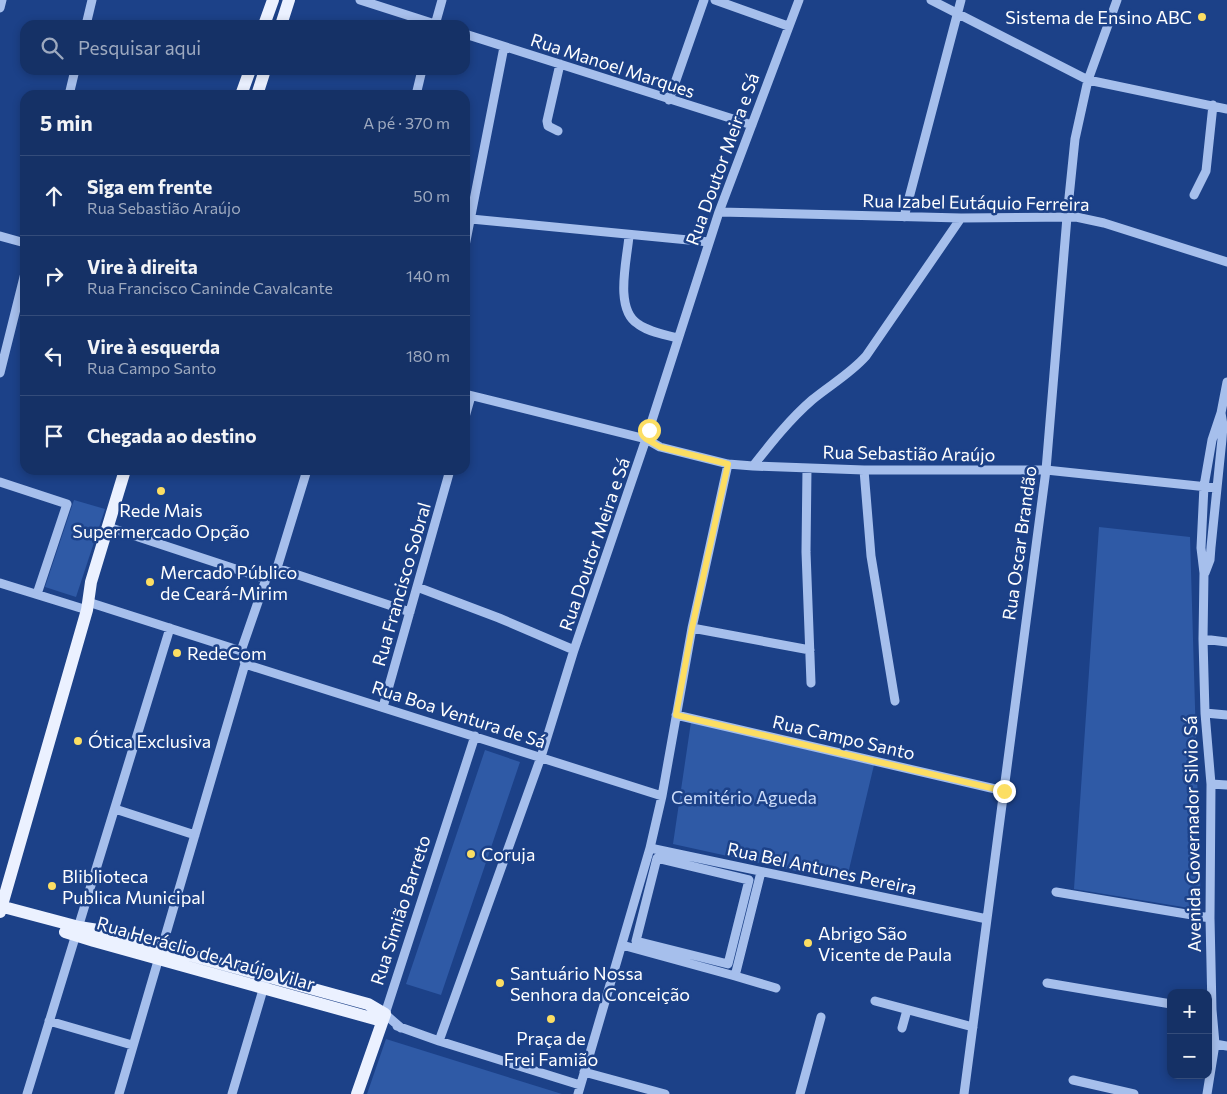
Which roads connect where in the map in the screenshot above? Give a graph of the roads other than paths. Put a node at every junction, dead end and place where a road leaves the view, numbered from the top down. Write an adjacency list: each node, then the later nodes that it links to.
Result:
1 (2, 0): 13 (street)
2 (92, 0): 15 (street)
3 (272, 0): 16 (main road)
4 (289, 0): 17 (main road)
5 (360, 0): 18 (street)
6 (442, 0): 19 (street)
7 (704, 0): 33 (street)
8 (715, 0): 20 (street)
9 (799, 0): 20 (street, Rua Doutor Meira e Sá)
10 (931, 0): 14 (street)
11 (960, 0): 14 (street)
12 (1117, 0): 28 (street, Rua Oscar Brandão)
13 (0, 8)
14 (957, 13): 28 (street); 40 (street)
15 (87, 20)
16 (266, 20)
17 (282, 20)
18 (421, 20)
19 (437, 20)
20 (788, 26): 36 (street, Rua Doutor Meira e Sá)
21 (470, 36): 22 (street, Rua Manoel Marques)
22 (504, 48): 23 (street, Rua Manoel Marques); 43 (street)
23 (560, 64): 33 (street, Rua Manoel Marques); 37 (street)
24 (74, 75): 29 (street)
25 (248, 75): 30 (main road)
26 (264, 75): 31 (main road)
27 (421, 75): 32 (street)
28 (1088, 80): 34 (street); 41 (street, Rua Oscar Brandão)
29 (69, 90)
30 (244, 90)
31 (259, 90)
32 (417, 90)
33 (669, 100): 36 (street, Rua Manoel Marques)
34 (1213, 106): 35 (street); 38 (street)
35 (1227, 109)
36 (752, 125): 39 (street, Rua Doutor Meira e Sá)
37 (558, 131)
38 (1194, 194)
39 (719, 212): 40 (street, Rua Izabel Eutáquio Ferreira); 48 (street, Rua Doutor Meira e Sá)
40 (904, 217): 42 (street, Rua Izabel Eutáquio Ferreira)
41 (1067, 217): 42 (street, Rua Izabel Eutáquio Ferreira); 49 (street, Rua Izabel Eutáquio Ferreira); 61 (street, Rua Oscar Brandão)
42 (961, 218): 58 (street)
43 (471, 219): 44 (street); 46 (street)
44 (470, 224)
45 (0, 236): 47 (street)
46 (629, 236): 48 (street); 51 (street)
47 (20, 242)
48 (709, 242): 51 (street, Rua Doutor Meira e Sá)
49 (1227, 262)
50 (20, 293): 52 (street)
51 (678, 338): 56 (street, Rua Doutor Meira e Sá)
52 (0, 373)
53 (1227, 382): 55 (street)
54 (470, 395): 56 (street, Rua Sebastião Araújo)
55 (1221, 413): 66 (street, Avenida Governador Silvio Sá); 67 (street, Avenida Governador Silvio Sá)
56 (646, 439): 57 (street, Rua Sebastião Araújo); 81 (street, Rua Doutor Meira e Sá)
57 (728, 464): 58 (street, Rua Sebastião Araújo); 78 (street)
58 (753, 466): 59 (street, Rua Sebastião Araújo)
59 (807, 468): 60 (street, Rua Sebastião Araújo); 82 (street)
60 (864, 470): 61 (street, Rua Sebastião Araújo); 86 (street)
61 (1046, 470): 66 (street, Rua Sebastião Araújo); 95 (street, Rua Oscar Brandão)
62 (124, 475): 68 (main road)
63 (305, 475): 69 (street)
64 (449, 475): 73 (street, Rua Francisco Sobral)
65 (0, 482): 74 (street)
66 (1204, 486): 67 (street, Rua Sebastião Araújo); 70 (street, Avenida Governador Silvio Sá)
67 (1217, 488): 70 (street, Avenida Governador Silvio Sá)
68 (108, 527): 71 (street); 75 (main road)
69 (277, 568): 71 (street); 76 (street)
70 (1204, 573): 79 (street, Avenida Governador Silvio Sá)
71 (266, 579): 83 (street)
72 (0, 583): 74 (street)
73 (417, 587): 76 (street, Rua Francisco Sobral); 81 (street)
74 (37, 594): 75 (street)
75 (88, 606): 77 (street); 102 (main road)
76 (410, 612): 87 (street, Rua Francisco Sobral)
77 (170, 628): 83 (street); 97 (street)
78 (692, 628): 82 (street); 89 (street)
79 (1203, 639): 80 (street); 88 (street, Avenida Governador Silvio Sá)
80 (1227, 642)
81 (574, 650): 92 (street, Rua Doutor Meira e Sá)
82 (810, 650): 85 (street)
83 (241, 651): 84 (street)
84 (245, 664): 87 (street, Rua Boa Ventura de Sá); 98 (street)
85 (811, 683)
86 (896, 701)
87 (383, 707): 91 (street, Rua Boa Ventura de Sá)
88 (1205, 713): 90 (street); 93 (street, Avenida Governador Silvio Sá)
89 (676, 715): 95 (street, Rua Campo Santo); 96 (street)
90 (1227, 715)
91 (475, 736): 92 (street, Rua Boa Ventura de Sá); 119 (street, Rua Simião Barreto)
92 (541, 757): 96 (street, Rua Boa Ventura de Sá); 124 (street, Rua Doutor Meira e Sá)
93 (1211, 784): 94 (street); 103 (street, Avenida Governador Silvio Sá)
94 (1227, 785)
95 (1004, 791): 104 (street, Rua Oscar Brandão)
96 (662, 796): 99 (street)
97 (115, 809): 98 (street); 105 (street)
98 (195, 835): 107 (street)
99 (650, 848): 100 (street, Rua Bel Antunes Pereira); 106 (street)
100 (761, 872): 104 (street, Rua Bel Antunes Pereira); 110 (street)
101 (1056, 892): 103 (street)
102 (0, 910): 105 (main road)
103 (1210, 918): 114 (street, Avenida Governador Silvio Sá)
104 (987, 919): 122 (street, Rua Oscar Brandão)
105 (78, 931): 107 (main road); 120 (street)
106 (622, 945): 110 (street); 128 (street)
107 (161, 953): 109 (main road); 113 (main road, Rua Heráclio de Araújo Vilar); 126 (street)
108 (728, 964): 108 (street)
109 (267, 976): 113 (street); 119 (main road)
110 (735, 976): 112 (street)
111 (1047, 983): 116 (street)
112 (776, 988)
113 (263, 989): 119 (main road, Rua Heráclio de Araújo Vilar); 133 (street)
114 (1210, 989)
115 (875, 1001): 117 (street)
116 (1167, 1003)
117 (908, 1010): 122 (street); 123 (street)
118 (821, 1017): 136 (street)
119 (383, 1018): 124 (street, Rua Heráclio de Araújo Vilar); 134 (main road, Rua Simião Barreto)
120 (49, 1021): 126 (street); 131 (street)
121 (1212, 1024): 125 (street, Avenida Governador Silvio Sá)
122 (973, 1027): 137 (street, Rua Oscar Brandão)
123 (902, 1028)
124 (439, 1042): 130 (street, Rua Heráclio de Araújo Vilar)
125 (1215, 1044): 127 (street); 139 (street, Avenida Governador Silvio Sá)
126 (132, 1045): 132 (street)
127 (1227, 1046)
128 (584, 1072): 130 (street); 135 (street)
129 (1073, 1080): 138 (street)
130 (579, 1090)
131 (27, 1094)
132 (119, 1094)
133 (232, 1094)
134 (357, 1094)
135 (665, 1094)
136 (800, 1094)
137 (964, 1094)
138 (1134, 1094)
139 (1207, 1094)

